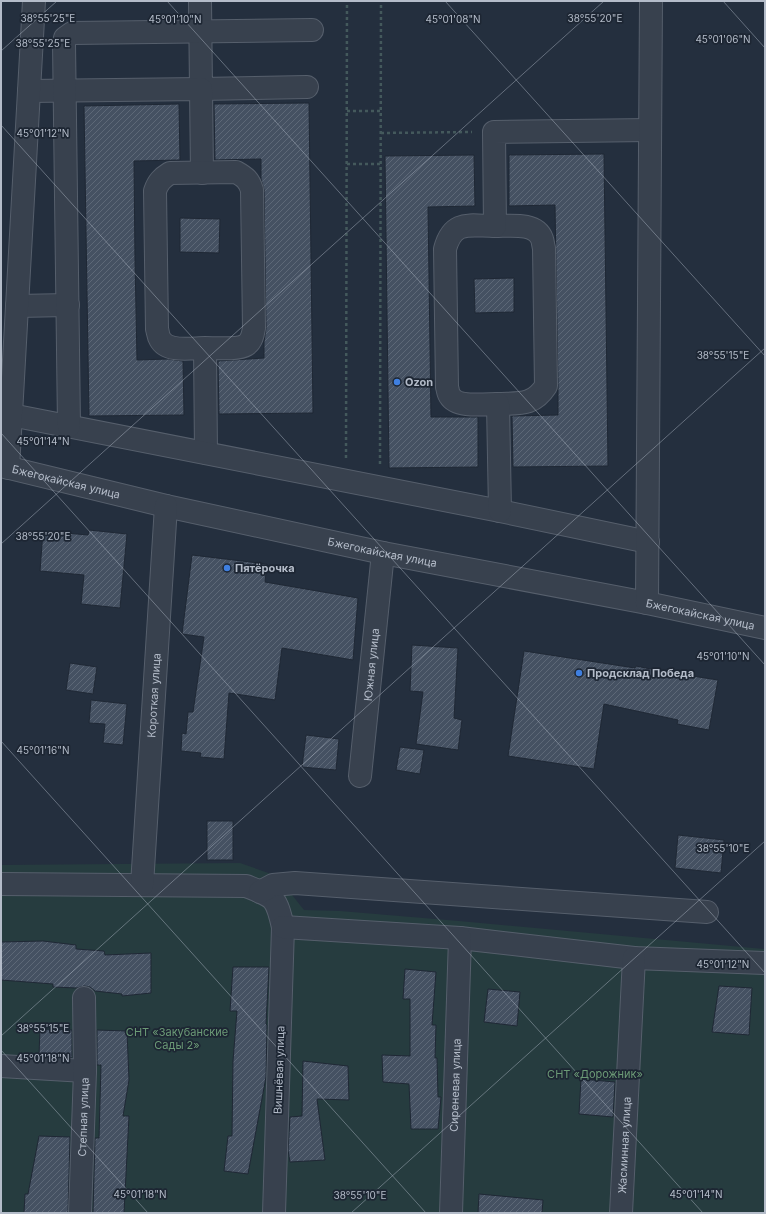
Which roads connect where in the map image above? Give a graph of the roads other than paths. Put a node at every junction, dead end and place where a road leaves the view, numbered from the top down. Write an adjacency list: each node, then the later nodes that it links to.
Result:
1 (34, 1): 9 (street)
2 (200, 1): 5 (street)
3 (651, 1): 10 (street)
4 (312, 30): 5 (street)
5 (200, 31): 7 (street); 8 (street)
6 (307, 87): 7 (street)
7 (201, 88): 8 (street); 11 (street)
8 (64, 90): 9 (street); 13 (street)
9 (29, 91): 14 (street)
10 (650, 130): 12 (street); 23 (street)
11 (202, 173): 15 (street); 15 (street)
12 (496, 226): 16 (street); 16 (street)
13 (68, 305): 14 (street); 18 (street)
14 (17, 306): 17 (street)
15 (205, 348): 19 (street)
16 (498, 404): 22 (street)
17 (11, 415): 18 (street); 20 (street)
18 (69, 426): 19 (street)
19 (206, 453): 22 (street)
20 (5, 467): 21 (street, Бжегокайская улица)
21 (166, 506): 24 (street, Бжегокайская улица); 29 (street, Короткая улица)
22 (500, 511): 23 (street)
23 (648, 542): 25 (street)
24 (383, 553): 25 (street, Бжегокайская улица); 27 (street, Южная улица)
25 (647, 603): 26 (street, Бжегокайская улица)
26 (765, 628)
27 (360, 776)
28 (1, 884): 29 (street)
29 (142, 885): 30 (street)
30 (260, 892): 31 (street); 32 (street, Вишнёвая улица)
31 (707, 912)
32 (283, 927): 33 (street); 40 (street, Вишнёвая улица)
33 (459, 948): 34 (street); 41 (street, Сиреневая улица)
34 (634, 958): 35 (street); 42 (street, Жасминная улица)
35 (765, 963)
36 (84, 998): 38 (street, Степная улица)
37 (1, 1066): 38 (street)
38 (85, 1071): 39 (street, Степная улица)
39 (80, 1213)
40 (274, 1213)
41 (451, 1213)
42 (621, 1213)

